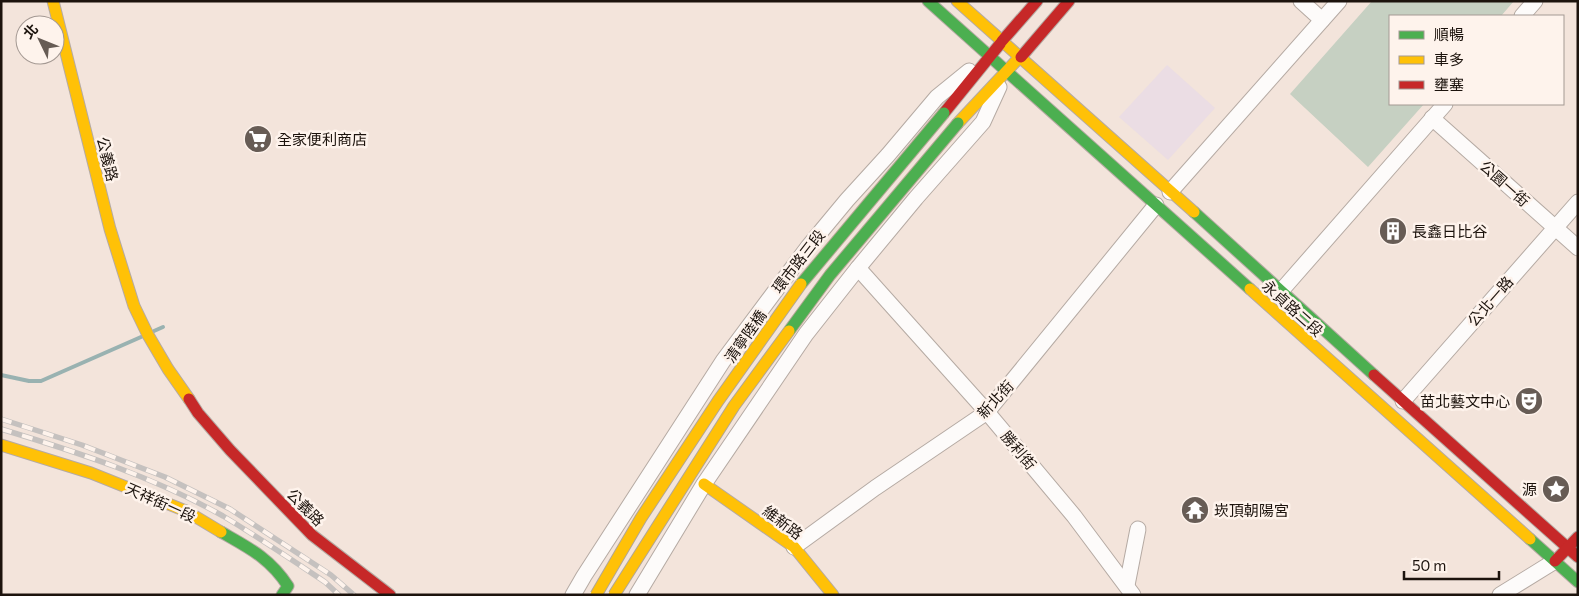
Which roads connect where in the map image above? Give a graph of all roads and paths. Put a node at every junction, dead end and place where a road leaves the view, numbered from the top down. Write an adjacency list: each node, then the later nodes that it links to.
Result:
1 (53, 1): 41 (main road, 公義路)
2 (928, 1): 12 (main road, 永貞路二段)
3 (957, 1): 11 (main road, 永貞路二段)
4 (1037, 1): 11 (main road, 清寧陸橋)
5 (1069, 1): 13 (main road)
6 (1301, 1): 10 (street)
7 (1339, 1): 10 (street)
8 (1535, 1): 9 (street)
9 (1523, 15)
10 (1322, 20): 17 (street)
11 (1002, 41): 12 (main road, 清寧陸橋); 13 (main road, 永貞路二段)
12 (990, 55): 14 (main road, 永貞路二段); 27 (street, 環市路三段); 43 (main road, 清寧陸橋, bridge)
13 (1021, 57): 14 (main road); 17 (main road, 永貞路二段)
14 (1006, 70): 19 (main road, 永貞路二段); 22 (street); 44 (main road, bridge)
15 (1444, 105): 16 (street)
16 (1432, 118): 20 (street, 公園一街); 23 (street)
17 (1170, 192): 23 (main road, 永貞路二段)
18 (1578, 202): 20 (street, 公北一路)
19 (1156, 206): 25 (main road, 永貞路二段); 28 (street, 新北街)
20 (1555, 227): 21 (street, 公園一街); 26 (street, 公北一路)
21 (1578, 248)
22 (858, 268): 28 (street, 勝利街); 29 (street)
23 (1281, 291): 24 (main road, 永貞路二段)
24 (1340, 344): 25 (main road); 26 (main road, 永貞路二段)
25 (1327, 358): 37 (main road, 永貞路二段)
26 (1403, 402): 35 (main road, 永貞路二段)
27 (693, 407): 29 (street); 42 (street, 環市路三段)
28 (987, 412): 34 (street, 新北街); 39 (street, 勝利街)
29 (737, 435): 31 (street)
30 (1, 445): 40 (main road, 天祥街一段)
31 (704, 484): 34 (main road, 維新路); 45 (street)
32 (1138, 529): 39 (street)
33 (1578, 537): 35 (main road)
34 (794, 547): 46 (main road, 維新路)
35 (1568, 548): 36 (main road, 永貞路二段); 37 (main road)
36 (1578, 557)
37 (1555, 561): 38 (main road, 永貞路二段); 47 (street)
38 (1578, 582)
39 (1130, 590)
40 (290, 592)
41 (390, 595)
42 (573, 595)
43 (596, 595)
44 (614, 595)
45 (637, 595)
46 (833, 595)
47 (1500, 595)

